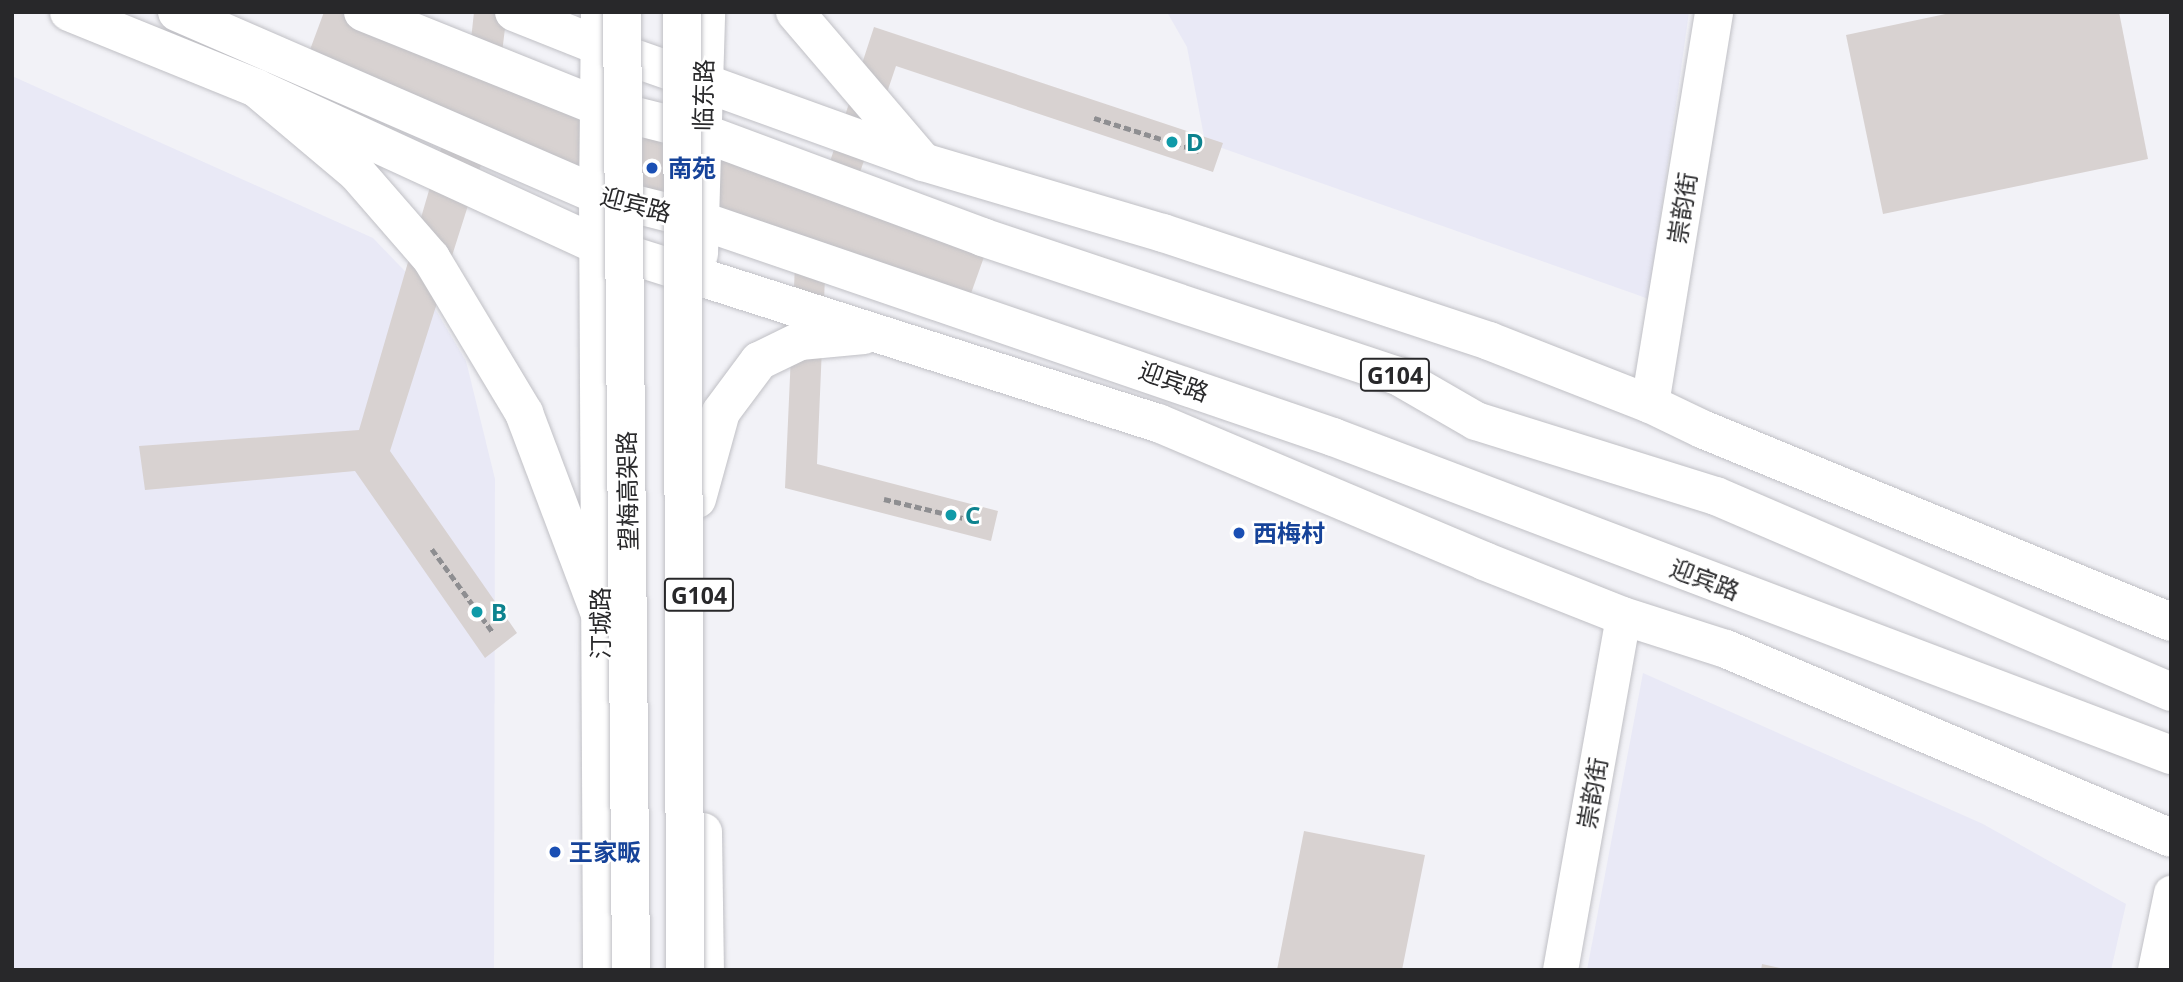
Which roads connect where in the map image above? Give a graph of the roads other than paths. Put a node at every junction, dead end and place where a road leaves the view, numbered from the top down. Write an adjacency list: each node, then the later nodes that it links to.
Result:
1 (69, 12): 12 (main road)
2 (177, 12): 16 (main road, 迎宾路)
3 (363, 12): 13 (main road)
4 (514, 12): 10 (main road)
5 (622, 12): 31 (main road, 望梅高架路, bridge)
6 (682, 12): 32 (main road, bridge)
7 (706, 12): 11 (main road, 临东路)
8 (795, 12): 15 (main road)
9 (1714, 12): 21 (main road, 崇韵街)
10 (600, 29): 11 (main road); 13 (main road)
11 (702, 82): 14 (main road, 临东路); 15 (main road)
12 (256, 88): 18 (main road); 23 (main road)
13 (599, 107): 14 (main road, G104); 16 (main road, 汀城路)
14 (703, 133): 17 (main road, 临东路); 26 (main road, G104)
15 (923, 162): 21 (main road)
16 (598, 195): 17 (main road, 迎宾路); 18 (main road, 汀城路)
17 (702, 220): 19 (main road, G104); 27 (main road, 迎宾路)
18 (598, 245): 19 (main road); 23 (main road, 汀城路)
19 (697, 276): 20 (main road); 22 (main road, G104)
20 (886, 333): 22 (main road); 24 (main road)
21 (1650, 404): 25 (main road)
22 (697, 499): 33 (main road, G104)
23 (600, 614): 30 (main road, 汀城路)
24 (1623, 615): 28 (main road); 34 (street, 崇韵街)
25 (2171, 622)
26 (2171, 692)
27 (2171, 755)
28 (2171, 838)
29 (2171, 893): 35 (street)
30 (602, 970)
31 (631, 970)
32 (685, 970)
33 (705, 970)
34 (1560, 970)
35 (2155, 970)

